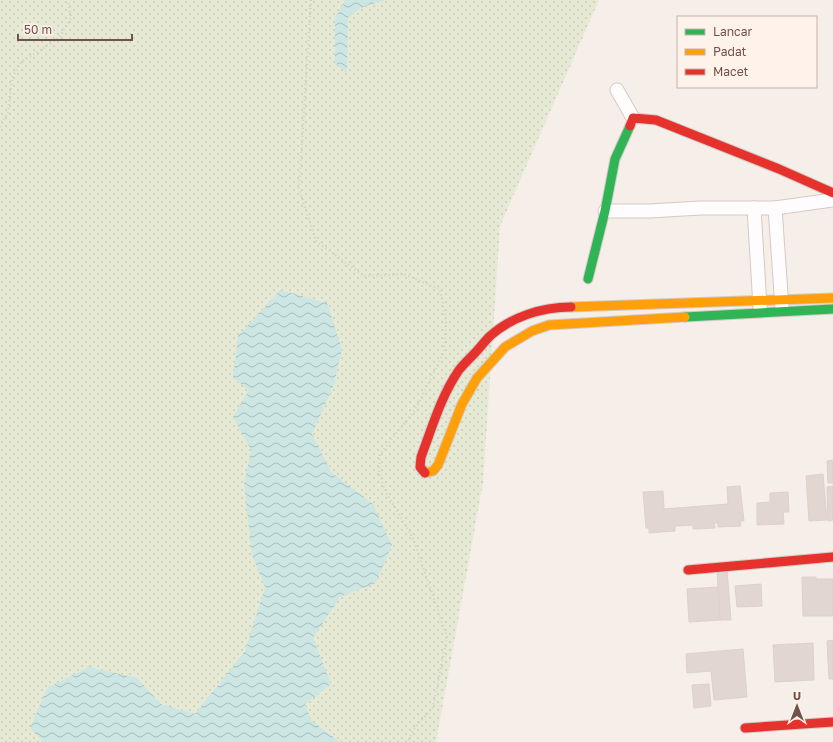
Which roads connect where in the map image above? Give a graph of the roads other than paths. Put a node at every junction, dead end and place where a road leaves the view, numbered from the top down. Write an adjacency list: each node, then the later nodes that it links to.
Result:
1 (617, 90): 2 (street)
2 (633, 118): 3 (street); 7 (street)
3 (833, 193)
4 (833, 200): 6 (street)
5 (754, 208): 6 (street); 7 (street); 11 (street)
6 (775, 208): 10 (street)
7 (605, 211): 8 (street)
8 (588, 279)
9 (833, 298): 10 (street)
10 (781, 305): 11 (street); 12 (street)
11 (760, 307): 11 (street)
12 (833, 310)
13 (833, 557): 14 (street)
14 (688, 570)
15 (833, 722): 16 (street)
16 (745, 728)

